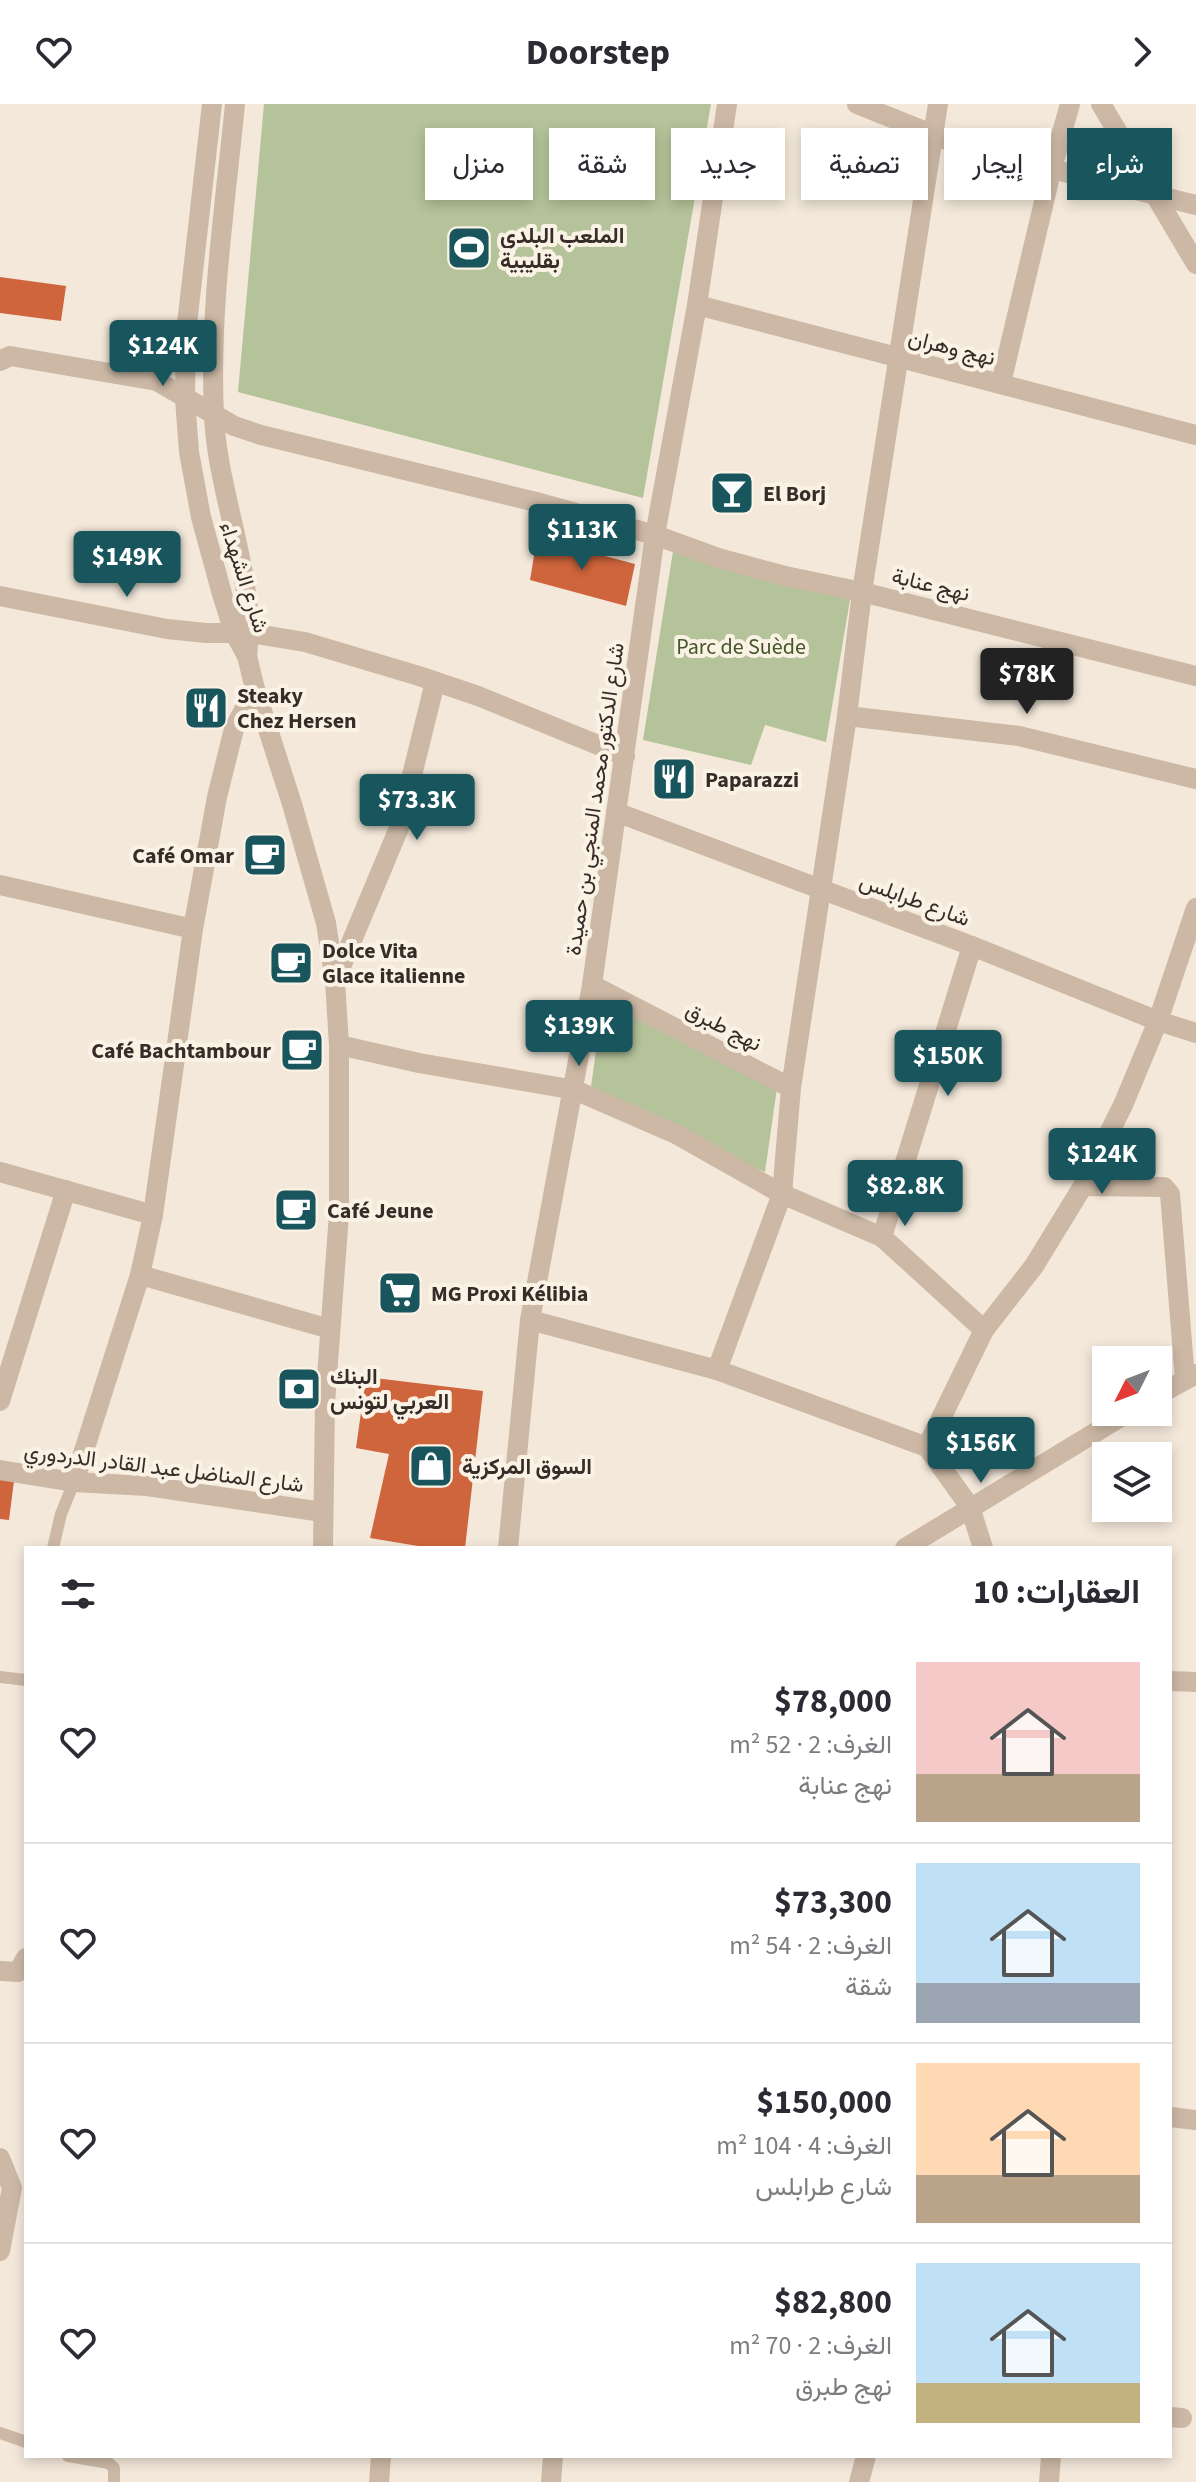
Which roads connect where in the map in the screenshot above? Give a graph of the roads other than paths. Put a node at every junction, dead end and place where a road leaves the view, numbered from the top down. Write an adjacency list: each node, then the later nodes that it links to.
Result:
1 (212, 104): 20 (street, شارع الشهداء)
2 (235, 104): 21 (street, شارع الشهداء)
3 (727, 104): 16 (street, شارع الدكتور محمد المنجي بن حميدة)
4 (857, 104): 9 (street)
5 (938, 104): 9 (street)
6 (1070, 104): 10 (street)
7 (1101, 104): 8 (street)
8 (1116, 128)
9 (934, 137): 10 (street); 17 (street)
10 (1052, 168): 11 (street); 19 (street)
11 (1067, 172)
12 (1172, 199): 14 (street)
13 (1160, 200): 15 (street)
14 (1196, 205)
15 (1196, 264)
16 (697, 305): 17 (street, نهج وهران); 23 (street, شارع الدكتور محمد المنجي بن حميدة)
17 (898, 358): 19 (street, نهج وهران); 24 (street)
18 (0, 361): 20 (street, نهج عنابة)
19 (1001, 383): 22 (street, نهج وهران)
20 (185, 399): 21 (street, نهج عنابة); 26 (street, شارع الشهداء)
21 (214, 415): 23 (street, نهج عنابة); 26 (street, شارع الشهداء)
22 (1196, 435)
23 (655, 535): 24 (street, نهج عنابة); 31 (street, شارع الدكتور محمد المنجي بن حميدة)
24 (862, 592): 27 (street, نهج عنابة); 30 (street)
25 (0, 596): 26 (street)
26 (242, 632): 28 (street); 29 (street, شارع الشهداء)
27 (1196, 676)
28 (435, 682): 31 (street); 39 (street)
29 (255, 689): 37 (street); 39 (street, شارع الشهداء)
30 (847, 716): 32 (street); 35 (street)
31 (625, 756): 33 (street, شارع الدكتور محمد المنجي بن حميدة)
32 (1196, 779)
33 (616, 812): 35 (street, شارع طرابلس); 40 (street, شارع الدكتور محمد المنجي بن حميدة)
34 (0, 885): 37 (street)
35 (821, 890): 38 (street, شارع طرابلس); 44 (street)
36 (1196, 908): 41 (street)
37 (193, 929): 50 (street)
38 (972, 946): 41 (street, شارع طرابلس); 51 (street)
39 (335, 981): 43 (street, شارع الشهداء)
40 (592, 985): 44 (street, نهج طبرق); 45 (street, شارع الدكتور محمد المنجي بن حميدة)
41 (1158, 1021): 42 (street, شارع طرابلس); 47 (street)
42 (1196, 1033)
43 (339, 1045): 45 (street); 54 (street, شارع الشهداء)
44 (791, 1088): 49 (street)
45 (575, 1090): 49 (street); 53 (street, شارع الدكتور محمد المنجي بن حميدة)
46 (0, 1172): 48 (street)
47 (1083, 1186): 55 (street); 57 (street)
48 (66, 1190): 50 (street); 59 (street)
49 (782, 1194): 51 (street); 56 (street)
50 (153, 1215): 52 (street)
51 (882, 1237): 55 (street)
52 (140, 1275): 54 (street); 63 (street)
53 (530, 1320): 56 (street); 68 (street, شارع الدكتور محمد المنجي بن حميدة)
54 (330, 1329): 65 (street, شارع الشهداء)
55 (984, 1330): 61 (street)
56 (717, 1370): 61 (street)
57 (1191, 1376): 58 (street)
58 (1172, 1387)
59 (0, 1401)
60 (1106, 1426): 64 (street)
61 (927, 1447): 64 (street)
62 (0, 1470): 63 (street, شارع المناضل عبد القادر الدردوري)
63 (74, 1482): 65 (street, شارع المناضل عبد القادر الدردوري); 66 (lane)
64 (970, 1507): 69 (street); 70 (street)
65 (322, 1512): 67 (street, شارع الشهداء)
66 (53, 1546)
67 (323, 1546)
68 (508, 1546)
69 (908, 1546)
70 (982, 1546)
71 (0, 1677): 72 (lane)
72 (24, 1680)
73 (1172, 1681): 74 (street)
74 (1196, 1682)
75 (24, 1962): 76 (street)
76 (0, 1971)
77 (1172, 2117): 78 (street)
78 (1196, 2120)
79 (0, 2158): 80 (street)
80 (0, 2251)
81 (0, 2433): 82 (lane)
82 (24, 2441)
83 (81, 2458): 88 (lane)
84 (381, 2458): 89 (street)
85 (553, 2458): 90 (street)
86 (865, 2458): 91 (street)
87 (1051, 2458): 92 (street)
88 (114, 2482)
89 (379, 2482)
90 (551, 2482)
91 (859, 2482)
92 (1049, 2482)

